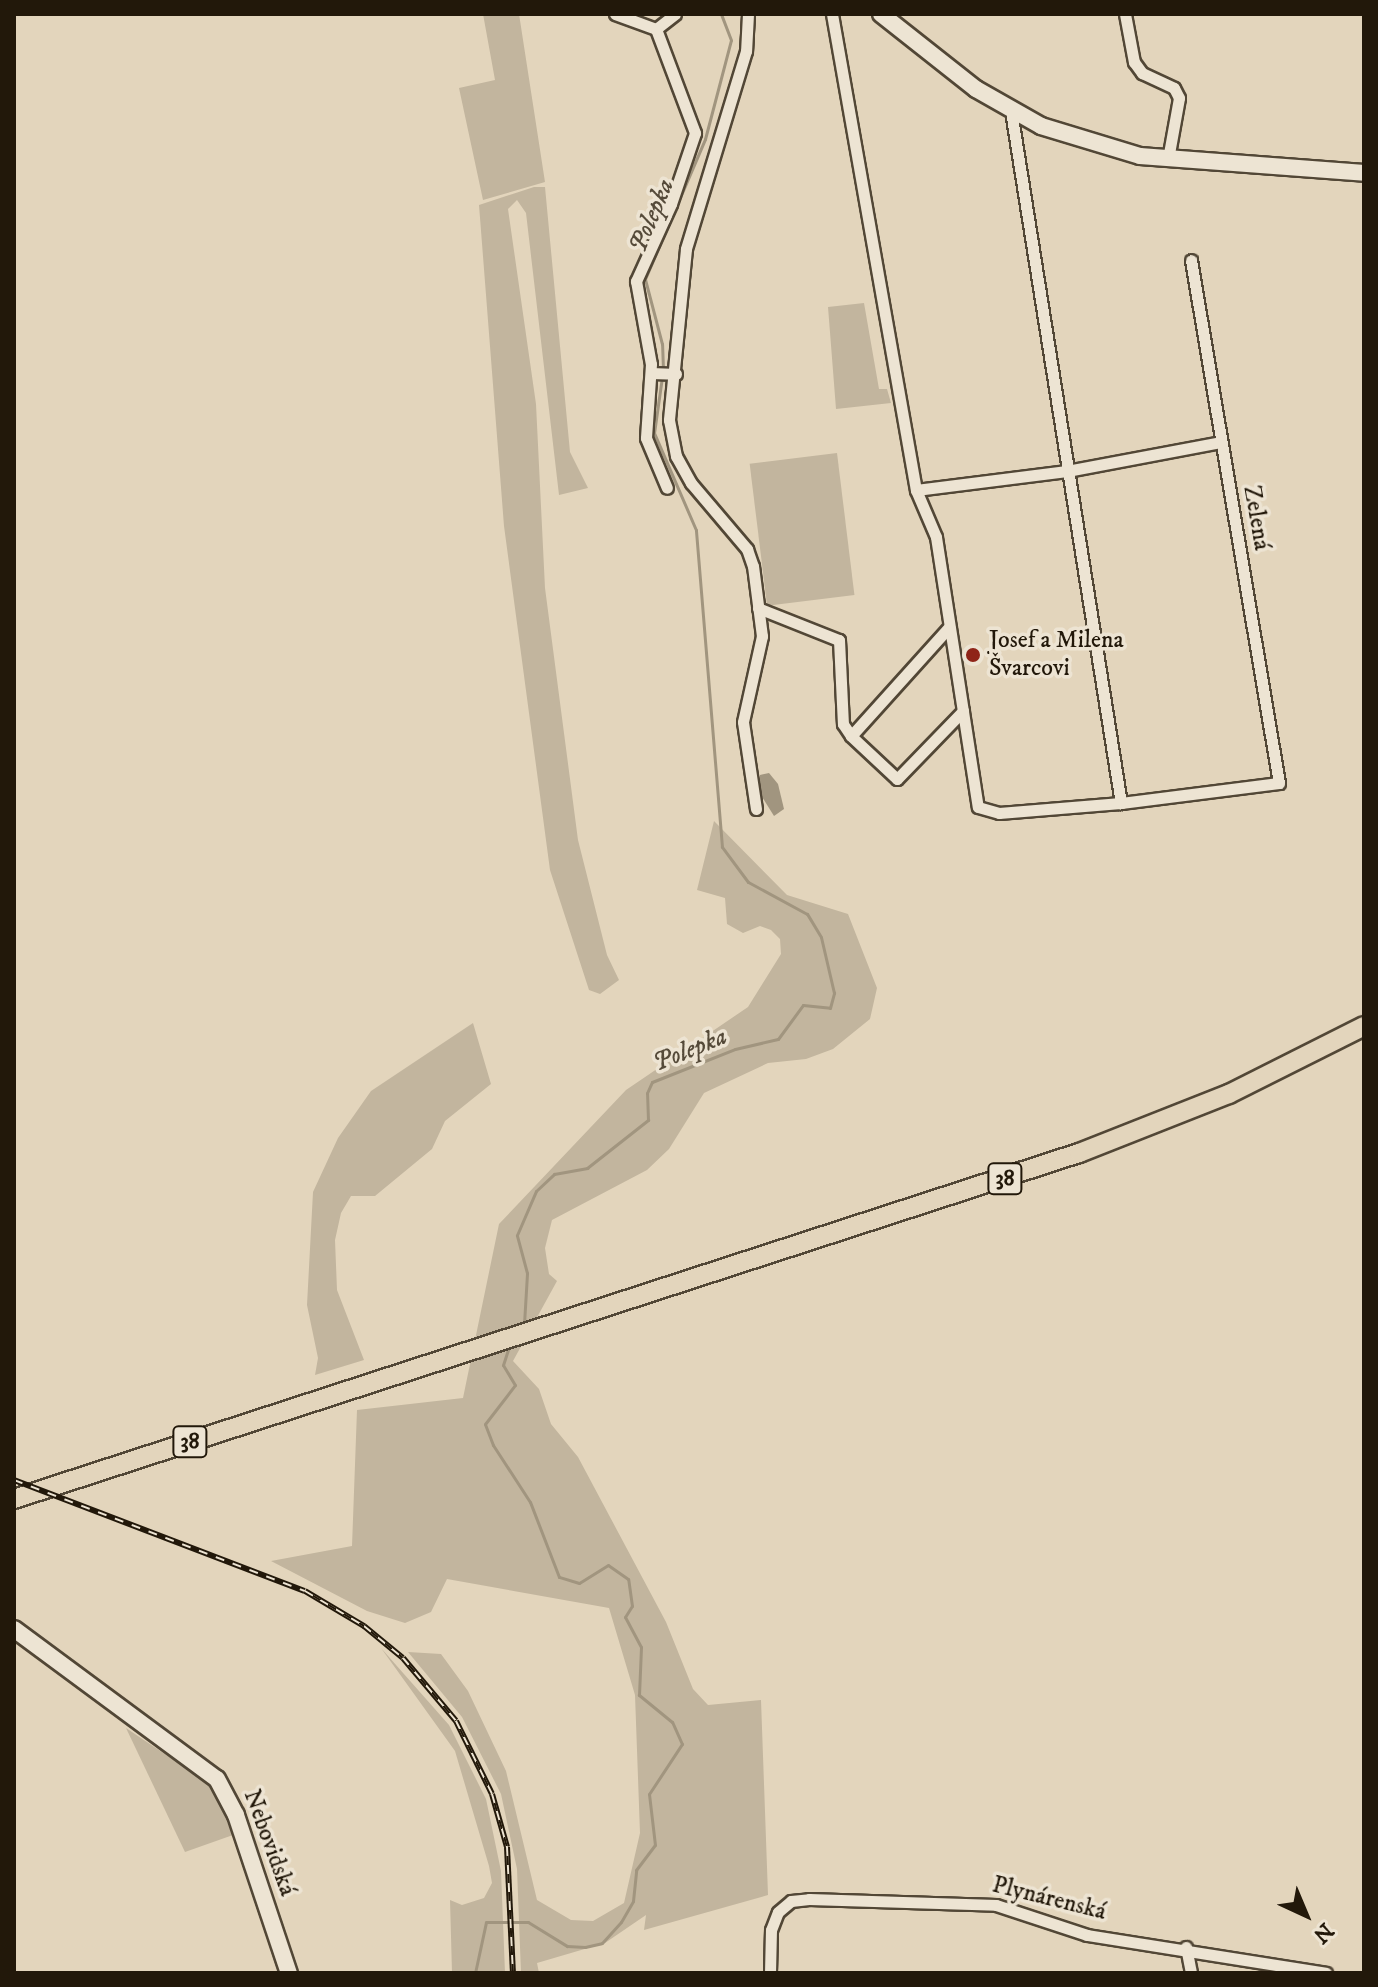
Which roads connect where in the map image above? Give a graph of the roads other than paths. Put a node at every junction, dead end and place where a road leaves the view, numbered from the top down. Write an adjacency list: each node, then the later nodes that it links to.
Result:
1 (615, 14): 7 (street)
2 (675, 14): 7 (street)
3 (748, 14): 12 (street)
4 (832, 14): 16 (street)
5 (1125, 14): 9 (street)
6 (890, 17): 8 (street)
7 (656, 29): 12 (street)
8 (1011, 111): 9 (street); 14 (street)
9 (1168, 159): 10 (street)
10 (1364, 173)
11 (1191, 260): 13 (street, Zelená)
12 (663, 373): 15 (street); 17 (street)
13 (1220, 442): 14 (street); 21 (street, Zelená)
14 (1067, 471): 16 (street); 21 (street)
15 (667, 488)
16 (916, 490): 18 (street)
17 (758, 608): 20 (street); 22 (street)
18 (949, 627): 19 (street); 20 (street)
19 (963, 711): 20 (street); 21 (street)
20 (851, 736)
21 (1121, 803)
22 (756, 809)
23 (1364, 1026): 24 (main road, 38)
24 (14, 1499)
25 (14, 1629): 27 (street, Nebovidská)
26 (1186, 1947): 28 (street, Plynárenská); 29 (street); 30 (street, Plynárenská)
27 (289, 1973)
28 (770, 1973)
29 (1191, 1973)
30 (1326, 1973)

